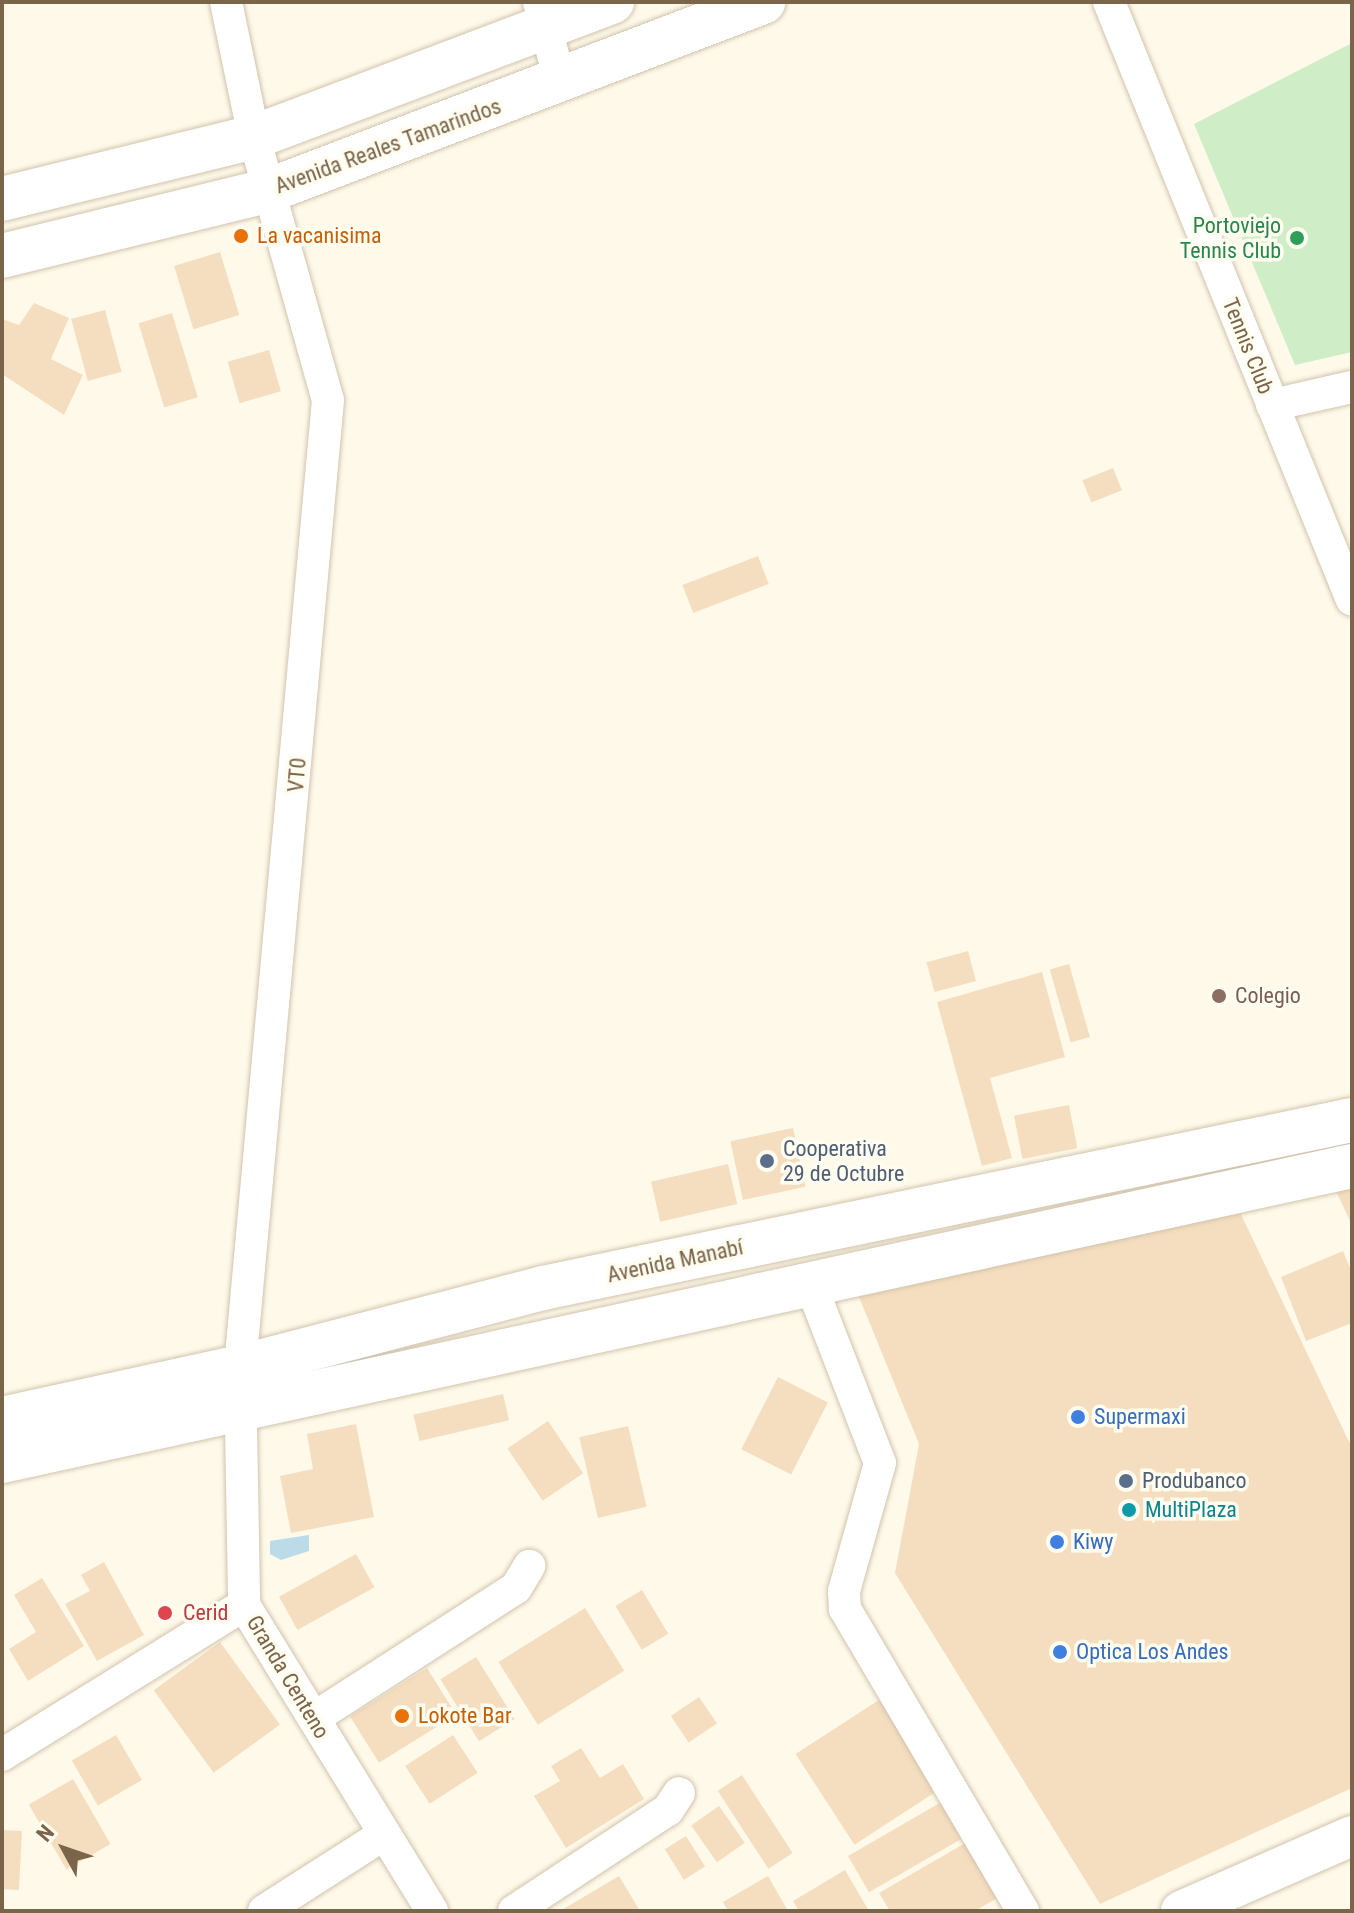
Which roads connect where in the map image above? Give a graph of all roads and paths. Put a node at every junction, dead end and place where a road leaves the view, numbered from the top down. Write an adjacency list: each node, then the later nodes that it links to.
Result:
1 (226, 2): 7 (street, VT0)
2 (612, 2): 5 (main road)
3 (763, 2): 6 (main road, Avenida Reales Tamarindos)
4 (1109, 2): 12 (street, Tennis Club)
5 (542, 15): 6 (street); 7 (main road)
6 (560, 81): 8 (main road, Avenida Reales Tamarindos)
7 (254, 137): 8 (street, VT0); 9 (main road)
8 (270, 190): 10 (main road, Avenida Reales Tamarindos); 21 (street, VT0)
9 (2, 199)
10 (2, 256)
11 (1352, 387): 12 (street)
12 (1272, 405): 13 (street, Tennis Club)
13 (1352, 600)
14 (1352, 1120): 15 (main road, Avenida Manabí)
15 (1219, 1150): 17 (main road); 19 (main road, Avenida Manabí)
16 (1352, 1166): 17 (main road)
17 (1231, 1191): 18 (main road)
18 (809, 1280): 20 (main road); 35 (street)
19 (543, 1288): 20 (main road); 21 (main road, Avenida Manabí)
20 (550, 1343): 22 (main road)
21 (240, 1367): 22 (street, Granda Centeno); 23 (main road, Avenida Manabí)
22 (238, 1412): 24 (main road); 26 (street, Granda Centeno)
23 (2, 1419)
24 (2, 1461)
25 (529, 1566): 27 (street)
26 (244, 1605): 27 (street, Granda Centeno); 28 (street)
27 (314, 1718): 30 (street, Granda Centeno)
28 (2, 1755)
29 (679, 1793): 34 (street)
30 (383, 1835): 32 (street); 33 (street, Granda Centeno)
31 (1352, 1836): 36 (street)
32 (264, 1911)
33 (432, 1911)
34 (514, 1911)
35 (1023, 1911)
36 (1181, 1911)

